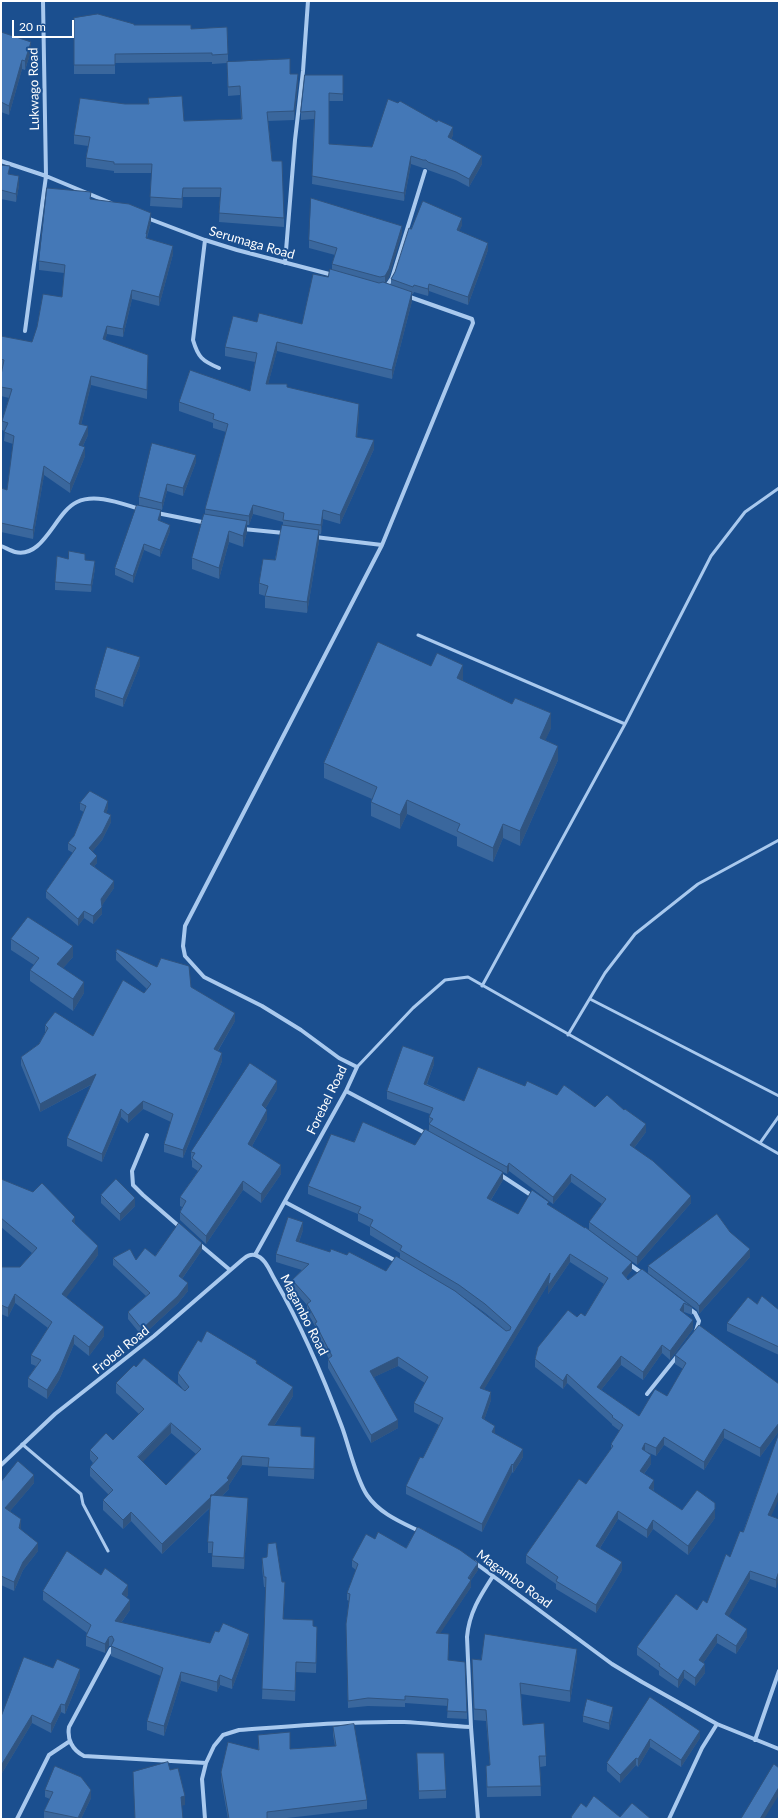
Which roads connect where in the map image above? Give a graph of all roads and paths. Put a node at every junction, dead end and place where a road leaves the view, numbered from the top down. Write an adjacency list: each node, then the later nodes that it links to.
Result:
1 (43, 1): 5 (street, Lukwago Road)
2 (308, 1): 9 (street)
3 (1, 161): 5 (street)
4 (425, 171): 11 (street)
5 (46, 176): 6 (street); 13 (street, Lukwago Road)
6 (120, 206)
7 (140, 215): 8 (street, Serumaga Road)
8 (206, 240): 9 (street, Serumaga Road); 14 (street)
9 (285, 263): 10 (street, Serumaga Road)
10 (341, 277)
11 (392, 290)
12 (399, 293): 23 (street)
13 (25, 331)
14 (219, 368)
15 (779, 488): 25 (lane)
16 (146, 510): 22 (street)
17 (153, 512): 18 (street)
18 (213, 524)
19 (236, 528): 20 (street)
20 (293, 534)
21 (309, 536): 23 (street)
22 (1, 546)
23 (382, 546): 30 (street, Forebel Road)
24 (418, 635): 25 (lane)
25 (625, 724): 27 (lane)
26 (779, 840): 28 (lane)
27 (482, 986): 29 (lane); 30 (lane)
28 (590, 999): 29 (lane); 32 (lane)
29 (568, 1035): 36 (lane)
30 (357, 1067): 31 (street, Forebel Road)
31 (346, 1091): 35 (street); 40 (street, Forebel Road)
32 (779, 1096)
33 (779, 1116): 36 (lane)
34 (147, 1135): 41 (street)
35 (434, 1138)
36 (760, 1144): 37 (lane)
37 (779, 1154)
38 (491, 1170): 39 (street)
39 (536, 1198)
40 (285, 1202): 43 (street, Forebel Road); 45 (street)
41 (183, 1230)
42 (195, 1240): 46 (street)
43 (255, 1255): 46 (street, Frobel Road); 54 (street, Magambo Road)
44 (628, 1262): 47 (street)
45 (405, 1266)
46 (230, 1270): 52 (street, Frobel Road)
47 (646, 1276)
48 (684, 1305): 49 (street)
49 (691, 1338)
50 (681, 1350): 51 (street)
51 (647, 1394)
52 (22, 1444): 53 (street, Frobel Road); 55 (lane)
53 (1, 1465)
54 (423, 1533)
55 (108, 1551)
56 (467, 1558): 57 (street, Magambo Road)
57 (492, 1576): 60 (street, Magambo Road); 61 (street)
58 (111, 1649): 63 (street)
59 (779, 1671): 62 (street)
60 (717, 1724): 62 (street, Magambo Road); 69 (street)
61 (471, 1727): 65 (street); 68 (street)
62 (755, 1740): 64 (street, Magambo Road)
63 (70, 1741): 65 (street); 66 (street)
64 (779, 1749)
65 (206, 1763): 67 (street)
66 (17, 1819)
67 (205, 1819)
68 (478, 1819)
69 (669, 1819)

